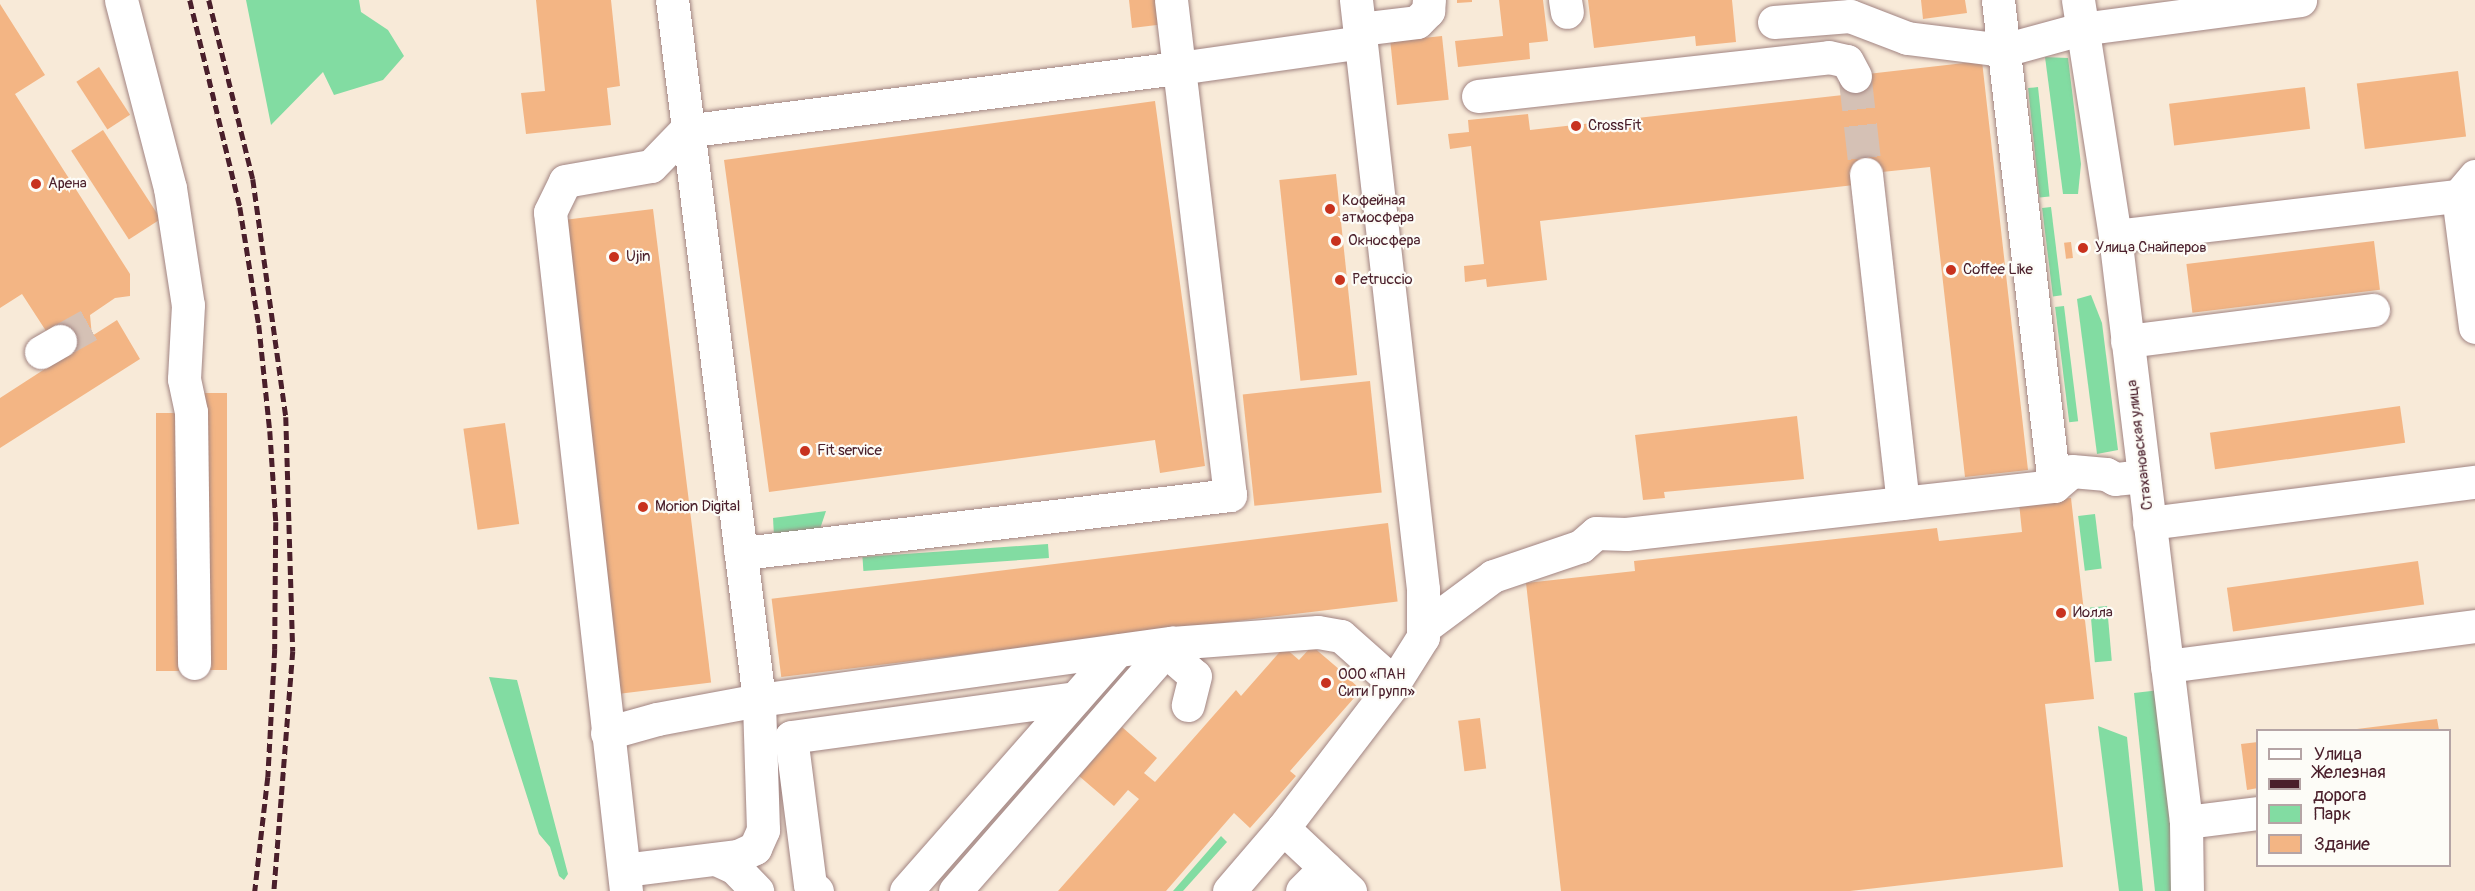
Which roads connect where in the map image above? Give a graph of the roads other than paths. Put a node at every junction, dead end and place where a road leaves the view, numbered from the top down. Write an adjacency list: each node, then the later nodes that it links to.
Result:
1 (121, 0): 34 (street)
2 (672, 0): 17 (street)
3 (1171, 0): 14 (street)
4 (1429, 0): 10 (street)
5 (1889, 0): 11 (street)
6 (1998, 0): 12 (street)
7 (2300, 0): 9 (street)
8 (1772, 11): 11 (street); 13 (street)
9 (2080, 14): 12 (street); 20 (street, Стахановская улица)
10 (1359, 24): 14 (street); 31 (street)
11 (1892, 33): 12 (street)
12 (2004, 50): 26 (street)
13 (1778, 63): 15 (street); 16 (street)
14 (1179, 68): 17 (street); 29 (street)
15 (1855, 76)
16 (1478, 96)
17 (685, 131): 29 (street); 42 (street)
18 (1866, 174): 27 (street)
19 (2466, 186): 20 (street); 22 (street)
20 (2115, 236): 23 (street, Стахановская улица)
21 (2373, 310): 23 (street)
22 (2475, 327)
23 (2127, 341): 24 (street, Стахановская улица)
24 (2144, 476): 26 (street); 28 (street, Стахановская улица)
25 (2475, 482): 28 (street)
26 (2054, 486): 27 (street)
27 (1904, 503): 31 (street)
28 (2149, 523): 35 (street, Стахановская улица)
29 (740, 553): 39 (street)
30 (2475, 626): 35 (street)
31 (1423, 628): 37 (street)
32 (1169, 647): 33 (street); 37 (street); 40 (street); 48 (street)
33 (1117, 651): 36 (street); 38 (street)
34 (194, 663)
35 (2167, 666): 44 (street, Стахановская улица)
36 (895, 681): 39 (street); 41 (street)
37 (1394, 683): 45 (street)
38 (1075, 698): 41 (street); 46 (street)
39 (759, 700): 42 (street); 47 (street)
40 (1188, 705)
41 (899, 722): 52 (street)
42 (607, 733): 50 (street)
43 (2256, 813): 44 (street)
44 (2186, 822): 58 (street, Стахановская улица)
45 (1283, 828): 49 (street); 55 (street)
46 (954, 837): 48 (street); 53 (street)
47 (716, 859): 50 (street); 51 (street)
48 (982, 860): 54 (street)
49 (1325, 868): 56 (street); 57 (street)
50 (625, 881)
51 (757, 891)
52 (817, 891)
53 (906, 891)
54 (955, 891)
55 (1229, 891)
56 (1302, 891)
57 (1350, 891)
58 (2187, 891)

